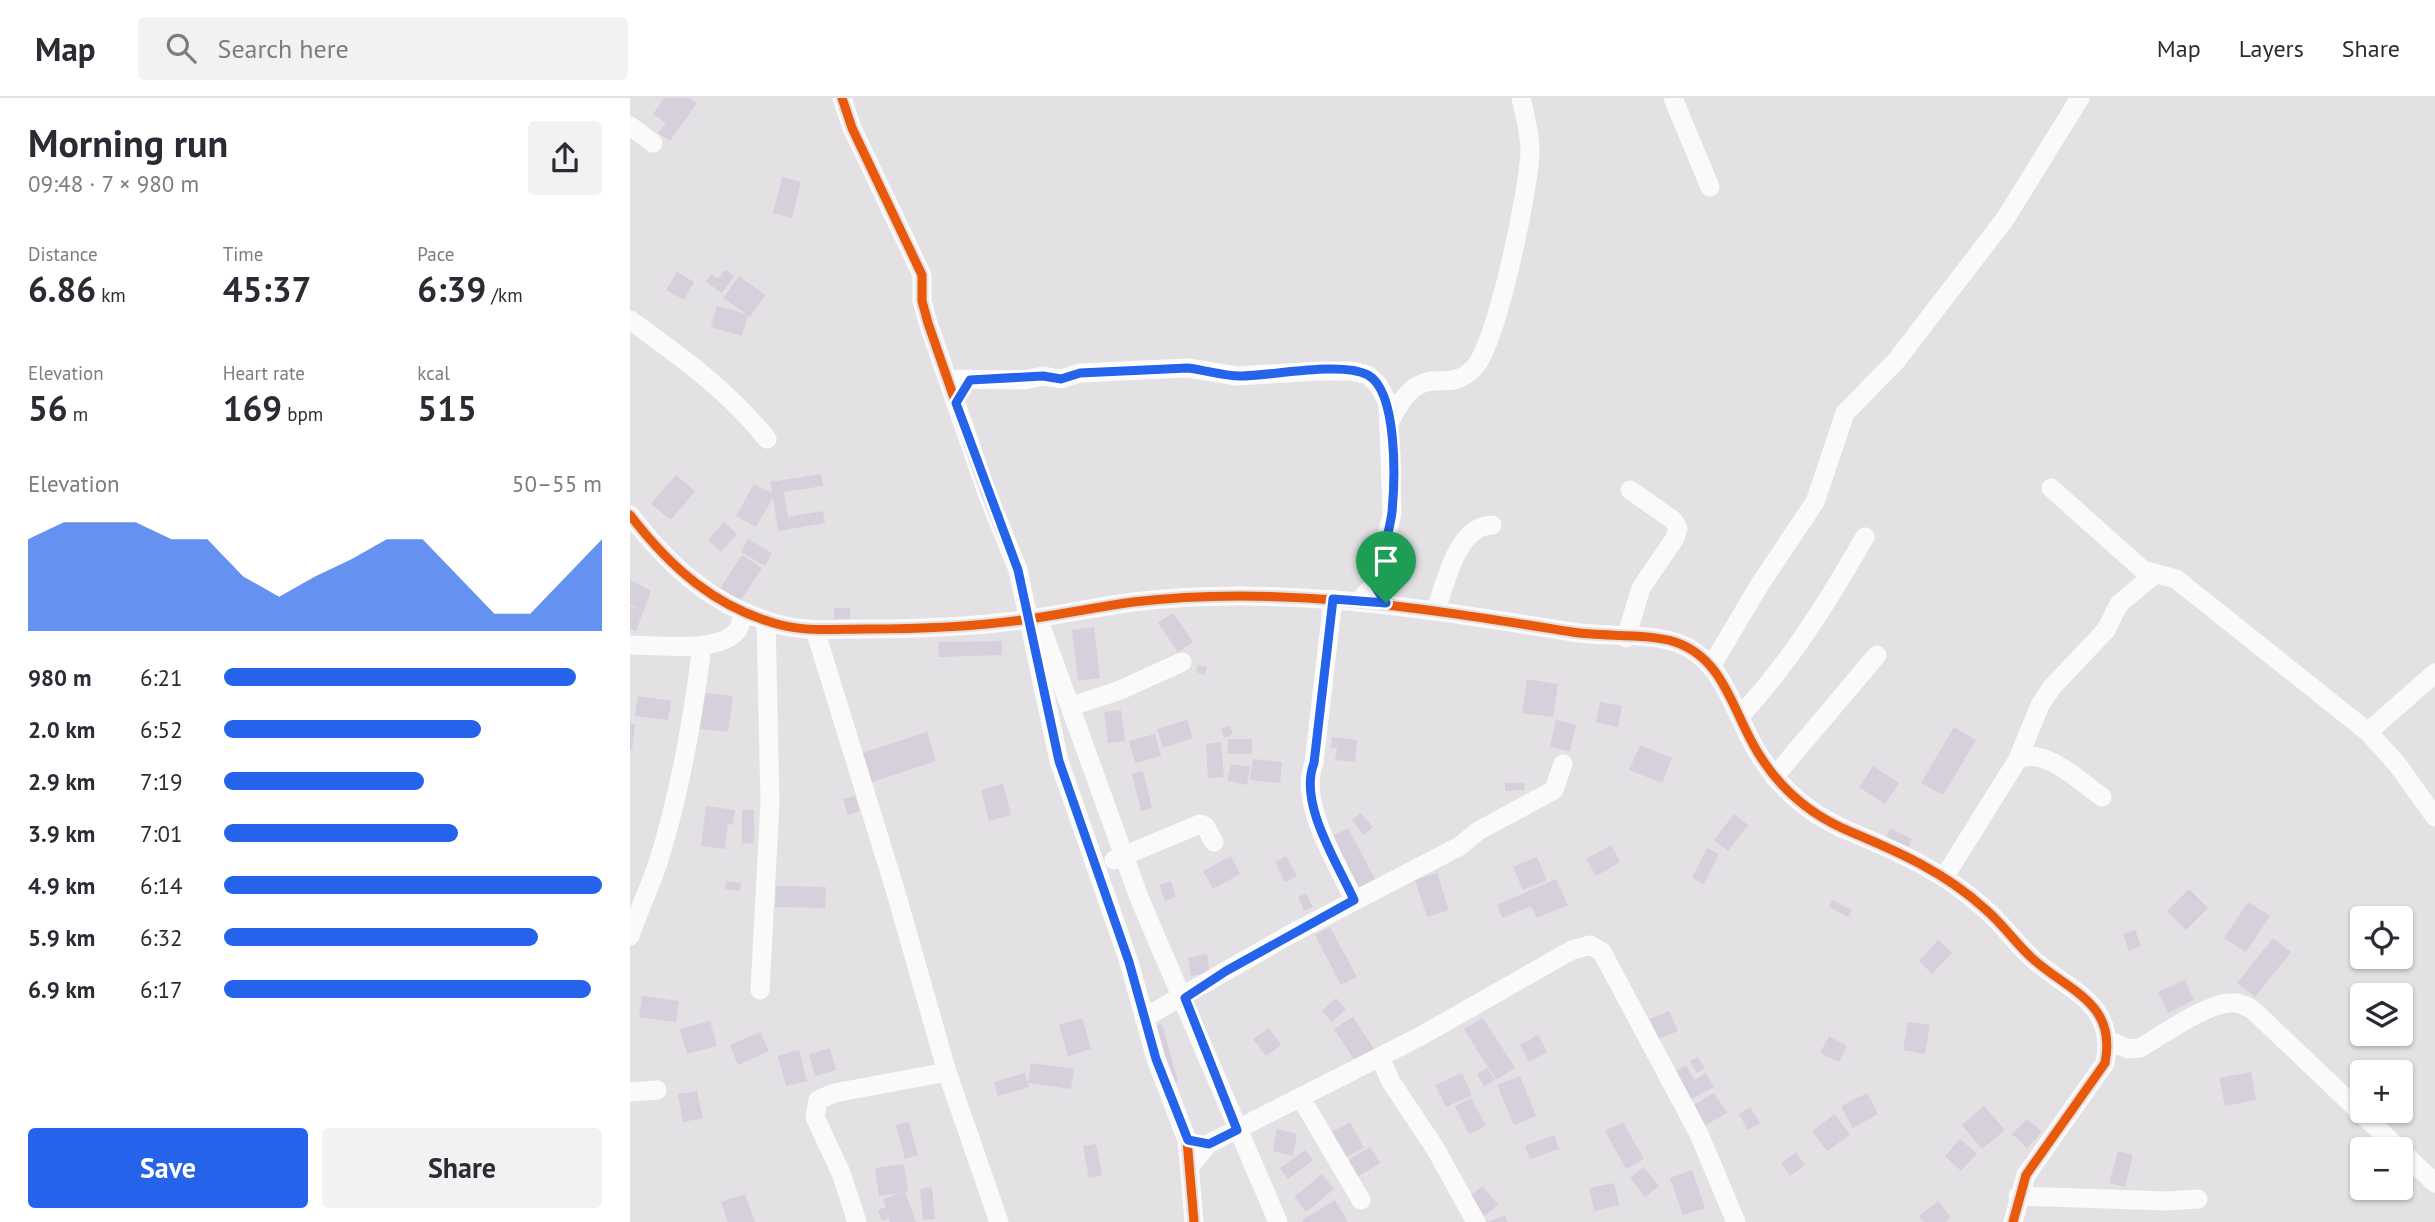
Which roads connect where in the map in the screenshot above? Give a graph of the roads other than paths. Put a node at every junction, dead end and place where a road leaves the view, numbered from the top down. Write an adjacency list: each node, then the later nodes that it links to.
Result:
1 (842, 98): 9 (street)
2 (1521, 98): 12 (street)
3 (1673, 98): 7 (street)
4 (2080, 98): 34 (street)
5 (630, 126): 6 (street)
6 (653, 143)
7 (1710, 187)
8 (630, 320): 13 (street)
9 (948, 379): 10 (street); 11 (street)
10 (970, 380): 11 (street); 12 (street)
11 (956, 403): 26 (street)
12 (1390, 422): 20 (street)
13 (767, 439)
14 (2050, 488): 19 (street)
15 (1630, 490): 29 (street)
16 (630, 515): 25 (street)
17 (1492, 525): 24 (street)
18 (1865, 537): 37 (street)
19 (2155, 574): 38 (street); 39 (street)
20 (1374, 585): 22 (street); 23 (street)
21 (1333, 599): 22 (street); 26 (street); 48 (street)
22 (1360, 600): 23 (street)
23 (1386, 603): 24 (street)
24 (1436, 609): 29 (street)
25 (743, 611): 27 (street); 31 (street)
26 (1032, 619): 28 (street); 36 (street); 46 (street)
27 (766, 621): 28 (street); 50 (street)
28 (815, 630): 55 (street)
29 (1626, 638): 34 (street)
30 (630, 645): 31 (street)
31 (702, 645): 49 (street)
32 (1877, 654): 41 (street)
33 (1182, 662): 36 (street)
34 (1712, 665): 37 (street)
35 (2435, 673): 38 (street)
36 (1072, 706): 45 (street)
37 (1741, 715): 41 (street)
38 (2368, 732): 43 (street)
39 (2018, 759): 42 (street); 47 (street)
40 (1563, 764): 48 (street)
41 (1774, 777): 47 (street)
42 (2102, 797)
43 (2435, 817)
44 (1214, 842): 45 (street)
45 (1124, 856): 46 (street); 51 (street)
46 (1097, 867): 52 (street)
47 (1945, 876): 53 (street)
48 (1354, 900): 51 (street)
49 (630, 936)
50 (760, 990)
51 (1185, 998): 52 (street); 59 (street)
52 (1144, 1018): 61 (street)
53 (2110, 1041): 60 (street); 66 (street)
54 (1380, 1057): 58 (street); 73 (street); 74 (street)
55 (947, 1072): 69 (street); 70 (street)
56 (657, 1090): 57 (street)
57 (630, 1092)
58 (1301, 1098): 59 (street); 68 (street)
59 (1237, 1130): 62 (street); 72 (street)
60 (2387, 1137)
61 (1188, 1140): 62 (street); 64 (street)
62 (1209, 1144): 64 (street)
63 (2413, 1162): 65 (street)
64 (1191, 1165): 71 (street)
65 (2435, 1183)
66 (2018, 1196): 67 (street); 75 (street)
67 (2198, 1199)
68 (1361, 1200)
69 (857, 1222)
70 (999, 1222)
71 (1194, 1222)
72 (1278, 1222)
73 (1476, 1222)
74 (1736, 1222)
75 (2013, 1222)

